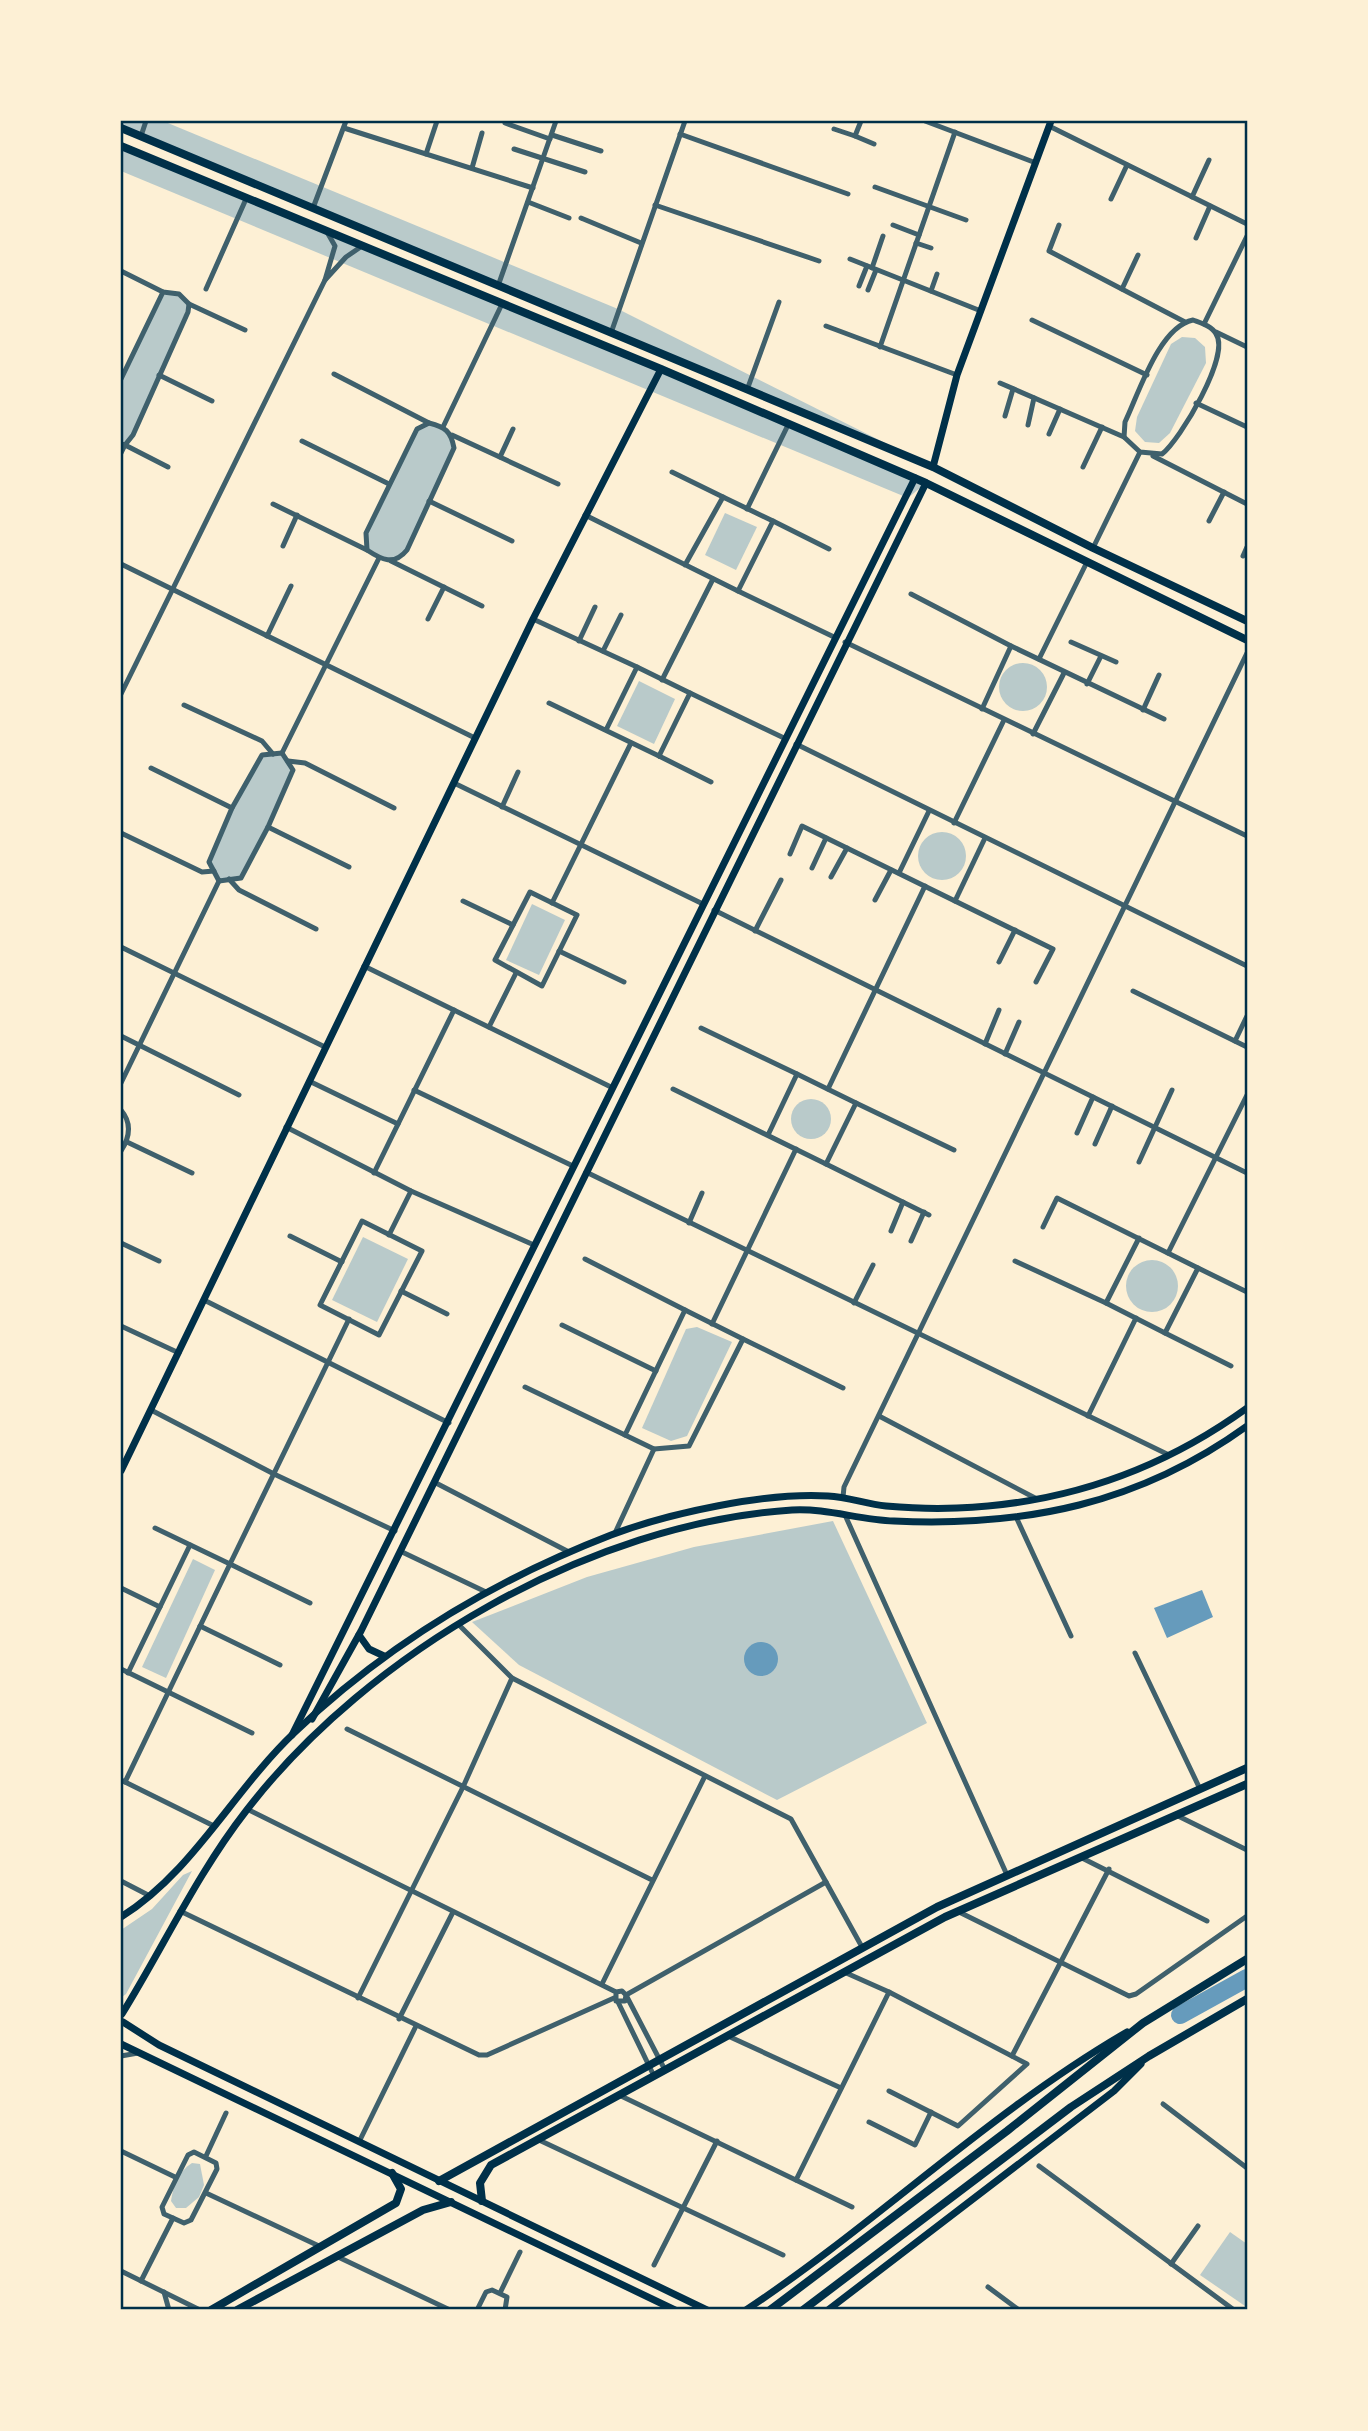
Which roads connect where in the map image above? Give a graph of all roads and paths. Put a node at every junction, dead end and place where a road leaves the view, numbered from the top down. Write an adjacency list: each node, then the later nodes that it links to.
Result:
1 (146, 121): 16 (street)
2 (346, 121): 11 (street)
3 (437, 121): 23 (street)
4 (556, 121): 18 (street)
5 (685, 121): 15 (street)
6 (861, 121): 17 (street)
7 (925, 121): 13 (street)
8 (505, 123): 18 (street)
9 (1050, 124): 26 (main road); 27 (street)
10 (121, 128): 16 (main road)
11 (344, 128): 23 (street); 40 (street)
12 (834, 129): 17 (street)
13 (955, 132): 26 (street); 39 (street)
14 (482, 133): 28 (street)
15 (680, 134): 32 (street); 37 (street)
16 (141, 136): 40 (main road)
17 (855, 136): 19 (street)
18 (551, 137): 22 (street); 24 (street)
19 (874, 144)
20 (121, 146): 35 (main road)
21 (514, 149): 24 (street)
22 (601, 151)
23 (426, 154): 28 (street)
24 (543, 159): 29 (street); 31 (street)
25 (1209, 160): 33 (street)
26 (1035, 163): 75 (main road)
27 (1127, 165): 33 (street); 34 (street)
28 (472, 168): 31 (street)
29 (585, 172)
30 (875, 187): 39 (street)
31 (533, 188): 36 (street)
32 (848, 194)
33 (1192, 197): 38 (street)
34 (1111, 199)
35 (246, 200): 44 (main road); 67 (street)
36 (528, 202): 41 (street); 65 (street)
37 (655, 205): 53 (street); 59 (street)
38 (1210, 206): 45 (street); 52 (street)
39 (929, 207): 43 (street); 49 (street)
40 (313, 208): 44 (main road); 65 (main road)
41 (569, 218)
42 (582, 218): 53 (street)
43 (966, 220)
44 (307, 224): 48 (main road)
45 (1247, 224)
46 (893, 225): 49 (street)
47 (1059, 225): 68 (street)
48 (327, 232): 55 (main road); 63 (street)
49 (919, 235): 54 (street)
50 (883, 236): 60 (street)
51 (1247, 236): 78 (street)
52 (1196, 238)
53 (641, 243): 82 (street)
54 (916, 243): 56 (street); 64 (street)
55 (362, 246): 63 (street); 74 (main road)
56 (931, 248)
57 (1138, 255): 68 (street)
58 (850, 259): 60 (street)
59 (819, 261)
60 (872, 268): 64 (street); 66 (street); 69 (street)
61 (121, 271): 71 (street)
62 (937, 274): 70 (street)
63 (325, 280): 153 (street)
64 (903, 280): 70 (street); 85 (street)
65 (498, 286): 82 (main road)
66 (859, 286)
67 (206, 289)
68 (1122, 289): 77 (street)
69 (869, 290)
70 (931, 291): 75 (street)
71 (163, 292): 73 (street); 88 (street)
72 (779, 302): 97 (street)
73 (189, 304): 80 (street); 91 (street)
74 (502, 304): 84 (main road); 106 (street)
75 (981, 311): 92 (main road)
76 (1032, 320): 93 (street)
77 (1185, 322): 78 (street); 93 (street)
78 (1204, 324): 81 (street)
79 (825, 326): 85 (street)
80 (245, 330)
81 (1216, 332): 83 (street); 100 (street)
82 (611, 333): 84 (main road); 87 (main road)
83 (1247, 346)
84 (607, 347): 89 (main road)
85 (880, 347): 92 (street)
86 (121, 356): 88 (street)
87 (667, 357): 89 (main road); 97 (main road)
88 (129, 360): 94 (street)
89 (661, 369): 104 (main road); 135 (main road)
90 (334, 374): 103 (street)
91 (159, 375): 99 (street); 114 (street)
92 (957, 375): 121 (main road)
93 (1147, 375): 112 (street)
94 (121, 379)
95 (1000, 383): 96 (street)
96 (1013, 389): 98 (street); 102 (street)
97 (747, 390): 119 (main road)
98 (1034, 398): 101 (street); 105 (street)
99 (212, 401)
100 (1196, 403): 108 (street); 117 (street)
101 (1060, 409): 107 (street); 110 (street)
102 (1004, 416)
103 (429, 423): 106 (street); 126 (street)
104 (789, 423): 124 (main road); 133 (street)
105 (1028, 425)
106 (443, 426): 111 (street)
107 (1102, 427): 112 (street); 122 (street)
108 (1247, 427)
109 (513, 429): 118 (street)
110 (1049, 434)
111 (452, 435): 118 (street); 130 (street)
112 (1124, 437): 115 (street)
113 (302, 441): 126 (street)
114 (123, 444): 116 (street); 120 (street)
115 (1140, 452): 117 (street); 141 (street)
116 (121, 453)
117 (1153, 455): 128 (street)
118 (500, 457): 127 (street)
119 (922, 462): 121 (main road); 124 (main road)
120 (168, 467)
121 (933, 467): 125 (main road); 141 (main road)
122 (1083, 467)
123 (671, 472): 129 (street)
124 (915, 478): 125 (main road); 163 (main road)
125 (926, 482): 147 (main road); 166 (main road)
126 (390, 484): 143 (street)
127 (558, 484)
128 (1224, 492): 131 (street); 137 (street)
129 (723, 497): 133 (street); 149 (street)
130 (429, 501): 138 (street); 146 (street)
131 (1247, 503)
132 (273, 504): 134 (street)
133 (747, 509): 136 (street)
134 (297, 515): 139 (street); 143 (street)
135 (585, 515): 149 (street); 160 (main road)
136 (773, 521): 142 (street); 154 (street)
137 (1209, 522)
138 (512, 541)
139 (283, 546)
140 (1247, 547): 144 (street)
141 (1093, 548): 161 (main road)
142 (830, 549)
143 (367, 550): 145 (street)
144 (1243, 556)
145 (379, 558): 146 (street); 174 (street)
146 (391, 561): 152 (street)
147 (1087, 562): 164 (main road); 172 (street)
148 (121, 564): 153 (street)
149 (685, 565): 150 (street)
150 (713, 579): 154 (street); 178 (street)
151 (291, 586): 162 (street)
152 (444, 587): 156 (street); 159 (street)
153 (173, 589): 162 (street); 181 (street)
154 (738, 590): 163 (street)
155 (911, 594): 168 (street)
156 (482, 606)
157 (595, 607): 165 (street)
158 (621, 615): 169 (street)
159 (428, 619)
160 (533, 619): 165 (street); 190 (main road)
161 (1247, 621)
162 (267, 636): 174 (street)
163 (834, 637): 166 (main road); 191 (main road)
164 (1247, 640)
165 (579, 641): 169 (street)
166 (845, 642): 184 (street); 193 (main road)
167 (1070, 642): 171 (street)
168 (1011, 646): 172 (street); 184 (street)
169 (603, 652): 175 (street)
170 (1247, 653): 202 (street)
171 (1101, 656): 173 (street); 179 (street)
172 (1039, 659): 176 (street)
173 (1116, 662)
174 (326, 664): 190 (street); 194 (street)
175 (636, 667): 178 (street); 188 (street)
176 (1064, 673): 179 (street); 189 (street)
177 (1159, 675): 185 (street)
178 (662, 680): 180 (street)
179 (1087, 684): 185 (street)
180 (690, 693): 191 (street); 196 (street)
181 (121, 694)
182 (549, 703): 188 (street)
183 (184, 705): 195 (street)
184 (982, 709): 187 (street)
185 (1143, 710): 186 (street)
186 (1164, 719)
187 (1004, 720): 189 (street); 207 (street)
188 (606, 730): 192 (street)
189 (1033, 734): 202 (street)
190 (475, 738): 201 (main road)
191 (783, 738): 193 (main road); 230 (main road)
192 (631, 743): 196 (street); 213 (street)
193 (796, 744): 206 (street); 232 (main road)
194 (282, 753): 195 (street); 197 (street)
195 (272, 754): 204 (street)
196 (659, 756): 200 (street)
197 (288, 761): 205 (street); 208 (street)
198 (151, 768): 204 (street)
199 (518, 772): 203 (street)
200 (711, 782)
201 (454, 783): 203 (street); 240 (main road)
202 (1176, 801): 210 (street); 231 (street)
203 (502, 807): 213 (street)
204 (232, 808): 219 (street)
205 (394, 808)
206 (929, 811): 207 (street); 220 (street)
207 (954, 823): 212 (street)
208 (268, 827): 216 (street); 222 (street)
209 (121, 833): 219 (street)
210 (1247, 836)
211 (827, 838): 214 (street); 215 (street); 217 (street)
212 (985, 838): 228 (street); 231 (street)
213 (580, 845): 229 (street); 230 (street)
214 (847, 848): 218 (street); 221 (street)
215 (790, 854)
216 (349, 867)
217 (812, 868)
218 (891, 870): 220 (street); 226 (street)
219 (214, 871): 224 (street)
220 (899, 873): 225 (street)
221 (831, 877)
222 (229, 879): 224 (street); 234 (street)
223 (781, 880): 236 (street)
224 (219, 881): 242 (street)
225 (925, 887): 228 (street); 246 (street)
226 (875, 900)
227 (463, 901): 233 (street)
228 (955, 901): 235 (street)
229 (552, 903): 233 (street); 238 (street)
230 (703, 904): 232 (main road); 265 (main road)
231 (1125, 906): 241 (street); 261 (street)
232 (714, 910): 236 (street); 270 (main road)
233 (513, 925): 243 (street)
234 (316, 929)
235 (1015, 930): 239 (street); 245 (street)
236 (755, 931): 246 (street)
237 (121, 947): 242 (street)
238 (559, 951): 243 (street); 244 (street)
239 (999, 962)
240 (364, 965): 248 (street); 258 (main road)
241 (1247, 966)
242 (174, 973): 257 (street); 258 (street)
243 (516, 973): 252 (street)
244 (624, 982)
245 (1037, 982)
246 (877, 991): 256 (street); 267 (street)
247 (1133, 991): 255 (street)
248 (454, 1010): 252 (street); 268 (street)
249 (999, 1010): 256 (street)
250 (1247, 1016): 255 (street)
251 (1019, 1022): 260 (street)
252 (489, 1027): 265 (street)
253 (701, 1028): 262 (street)
254 (121, 1037): 257 (street)
255 (1235, 1041): 259 (street)
256 (985, 1044): 260 (street)
257 (139, 1045): 264 (street); 271 (street)
258 (325, 1047): 263 (main road)
259 (1247, 1047)
260 (1005, 1054): 261 (street)
261 (1044, 1073): 273 (street); 329 (street)
262 (797, 1074): 267 (street); 281 (street)
263 (309, 1081): 277 (street); 278 (main road)
264 (121, 1083)
265 (613, 1088): 270 (main road); 290 (main road)
266 (673, 1089): 281 (street)
267 (828, 1089): 274 (street)
268 (414, 1090): 277 (street); 290 (street)
269 (1172, 1090): 279 (street)
270 (624, 1094): 291 (main road)
271 (239, 1095)
272 (1247, 1095): 287 (street)
273 (1093, 1097): 275 (street); 280 (street)
274 (856, 1103): 285 (street); 289 (street)
275 (1112, 1106): 279 (street); 283 (street)
276 (121, 1110): 282 (street)
277 (398, 1124): 293 (street)
278 (286, 1127): 293 (street); 318 (main road)
279 (1156, 1128): 287 (street); 288 (street)
280 (1077, 1133)
281 (768, 1135): 284 (street)
282 (127, 1142): 286 (street); 292 (street)
283 (1095, 1144)
284 (796, 1149): 289 (street); 308 (street)
285 (954, 1150)
286 (121, 1151)
287 (1216, 1157): 294 (street); 309 (street)
288 (1139, 1162)
289 (826, 1164): 297 (street)
290 (573, 1166): 291 (main road); 306 (main road)
291 (586, 1172): 298 (street); 307 (main road)
292 (192, 1173)
293 (374, 1173): 295 (street)
294 (1247, 1173)
295 (411, 1191): 301 (street); 306 (street)
296 (702, 1193): 298 (street)
297 (903, 1202): 300 (street); 304 (street)
298 (689, 1223): 308 (street)
299 (1043, 1227): 303 (street)
300 (891, 1231)
301 (389, 1234): 313 (street); 316 (street)
302 (290, 1236): 313 (street)
303 (1139, 1238): 309 (street); 320 (street)
304 (911, 1241)
305 (121, 1242): 311 (street)
306 (534, 1245): 307 (main road); 341 (main road)
307 (547, 1251): 343 (main road)
308 (746, 1251): 319 (street); 325 (street)
309 (1168, 1252): 315 (street)
310 (585, 1259): 321 (street)
311 (159, 1261)
312 (1015, 1261): 320 (street)
313 (342, 1262): 324 (street)
314 (873, 1265): 319 (street)
315 (1198, 1268): 317 (street); 328 (street)
316 (401, 1291): 322 (street); 324 (street)
317 (1247, 1292)
318 (206, 1301): 331 (main road); 332 (street)
319 (855, 1303): 329 (street)
320 (1106, 1303): 323 (street)
321 (685, 1310): 325 (street); 334 (street)
322 (447, 1314)
323 (1136, 1318): 328 (street); 340 (street)
324 (349, 1319): 332 (street)
325 (712, 1324): 330 (street)
326 (562, 1325): 334 (street)
327 (121, 1326): 331 (street)
328 (1165, 1332): 333 (street)
329 (918, 1334): 339 (street); 340 (street)
330 (743, 1339): 336 (street); 345 (street)
331 (179, 1353): 338 (main road)
332 (328, 1362): 341 (street); 348 (street)
333 (1231, 1366)
334 (656, 1371): 344 (street)
335 (525, 1387): 344 (street)
336 (842, 1388)
337 (1247, 1408): 346 (main road)
338 (151, 1410): 347 (main road); 348 (street)
339 (878, 1416): 351 (street); 352 (street)
340 (1088, 1416): 346 (street)
341 (449, 1423): 343 (main road); 349 (main road)
342 (1247, 1426): 354 (main road)
343 (460, 1429): 350 (main road)
344 (625, 1435): 345 (street)
345 (654, 1449): 357 (street)
346 (1172, 1456): 352 (main road)
347 (121, 1471)
348 (274, 1474): 356 (street); 363 (street)
349 (423, 1475): 350 (main road); 356 (main road)
350 (435, 1482): 358 (main road); 362 (street)
351 (843, 1497): 352 (main road); 353 (main road); 357 (main road)
352 (1038, 1500)
353 (845, 1515): 354 (main road); 368 (main road); 396 (street)
354 (1017, 1518): 371 (street)
355 (155, 1528): 359 (street)
356 (394, 1531): 358 (main road); 360 (main road)
357 (615, 1533): 362 (main road)
358 (407, 1537): 361 (main road)
359 (190, 1545): 363 (street); 367 (street)
360 (388, 1545): 361 (main road); 383 (main road)
361 (400, 1551): 365 (street); 370 (main road)
362 (569, 1552): 365 (main road)
363 (230, 1564): 366 (street); 369 (street)
364 (121, 1588): 367 (street)
365 (486, 1592): 373 (main road)
366 (310, 1603)
367 (160, 1607): 376 (street)
368 (458, 1624): 377 (street); 382 (main road)
369 (200, 1626): 374 (street); 378 (street)
370 (361, 1631): 373 (main road); 379 (main road)
371 (1071, 1636)
372 (1135, 1653): 389 (street)
373 (384, 1656): 379 (main road)
374 (280, 1665)
375 (121, 1669): 376 (street)
376 (128, 1673): 378 (street)
377 (512, 1678): 385 (street); 388 (street)
378 (169, 1692): 381 (street); 386 (street)
379 (312, 1718): 382 (main road); 383 (main road)
380 (347, 1729): 388 (street)
381 (252, 1732)
382 (318, 1733): 390 (main road)
383 (292, 1735): 392 (main road)
384 (1247, 1768): 389 (main road)
385 (705, 1776): 397 (street); 399 (street)
386 (123, 1781): 392 (street)
387 (1247, 1784): 391 (main road)
388 (463, 1787): 397 (street); 401 (street)
389 (1200, 1788): 396 (main road)
390 (247, 1809): 401 (street); 403 (main road)
391 (1176, 1815): 393 (street); 394 (main road)
392 (214, 1826): 402 (main road)
393 (1247, 1850)
394 (1081, 1857): 395 (street); 400 (main road)
395 (1109, 1869): 408 (street); 411 (street)
396 (1007, 1875): 400 (main road); 409 (main road)
397 (652, 1880): 413 (street)
398 (121, 1881): 402 (street)
399 (826, 1882): 409 (street); 415 (street)
400 (1013, 1887): 405 (main road)
401 (411, 1892): 404 (street); 417 (street)
402 (150, 1896): 407 (main road)
403 (180, 1911): 417 (street); 420 (main road)
404 (453, 1912): 413 (street); 419 (street)
405 (958, 1912): 411 (street); 412 (main road)
406 (1247, 1916): 411 (street)
407 (121, 1917)
408 (1207, 1921)
409 (862, 1947): 429 (main road)
410 (1247, 1959): 421 (main road)
411 (1062, 1960): 427 (street)
412 (844, 1972): 414 (street); 423 (main road)
413 (603, 1984): 416 (street)
414 (889, 1992): 427 (street); 433 (street)
415 (626, 1996): 416 (street); 416 (street); 429 (street)
416 (616, 1997): 422 (street); 430 (street)
417 (358, 1998): 419 (street)
418 (1247, 1999): 428 (main road)
419 (399, 2019): 422 (street)
420 (121, 2020): 442 (main road)
421 (1143, 2023): 471 (main road); 483 (main road)
422 (416, 2026): 442 (street)
423 (727, 2036): 431 (main road); 433 (street)
424 (121, 2044): 425 (main road)
425 (141, 2053): 426 (street); 447 (main road)
426 (121, 2056)
427 (1012, 2056): 437 (street)
428 (1149, 2056): 472 (main road); 484 (main road)
429 (660, 2059): 430 (main road); 431 (street)
430 (648, 2066): 432 (street); 450 (main road)
431 (665, 2070): 432 (main road)
432 (654, 2076): 435 (main road)
433 (841, 2088): 449 (street)
434 (888, 2091): 437 (street)
435 (618, 2095): 440 (main road); 441 (street)
436 (1163, 2104): 446 (street)
437 (931, 2112): 439 (street)
438 (226, 2113): 444 (street)
439 (869, 2122)
440 (538, 2139): 452 (main road); 454 (street)
441 (717, 2141): 449 (street); 454 (street)
442 (359, 2142): 450 (main road)
443 (121, 2151): 448 (street)
444 (206, 2156): 448 (street); 451 (street)
445 (1039, 2166): 464 (street)
446 (1247, 2168)
447 (392, 2173): 453 (main road); 456 (main road)
448 (175, 2177): 457 (street)
449 (796, 2180): 455 (street)
450 (439, 2181): 452 (main road)
451 (206, 2193): 457 (street); 460 (street)
452 (482, 2201): 481 (main road)
453 (451, 2202): 458 (main road); 480 (main road)
454 (683, 2207): 462 (street); 465 (street)
455 (852, 2207)
456 (385, 2211): 458 (main road); 460 (main road)
457 (173, 2218): 467 (street)
458 (392, 2226): 463 (main road)
459 (1198, 2226): 464 (street)
460 (319, 2246): 475 (main road)
461 (520, 2252): 470 (street)
462 (783, 2255)
463 (336, 2256): 476 (main road); 477 (street)
464 (1171, 2264): 486 (street)
465 (654, 2265)
466 (121, 2271): 467 (street)
467 (141, 2281): 469 (street)
468 (988, 2287): 485 (street)
469 (164, 2292): 473 (street); 474 (street)
470 (500, 2293): 478 (street); 479 (street)
471 (759, 2306): 482 (main road)
472 (833, 2308)
473 (169, 2310)
474 (200, 2310)
475 (211, 2310)
476 (237, 2310)
477 (450, 2310)
478 (477, 2310)
479 (505, 2310)
480 (675, 2310)
481 (707, 2310)
482 (746, 2310)
483 (770, 2310)
484 (803, 2310)
485 (1019, 2310)
486 (1234, 2310)

